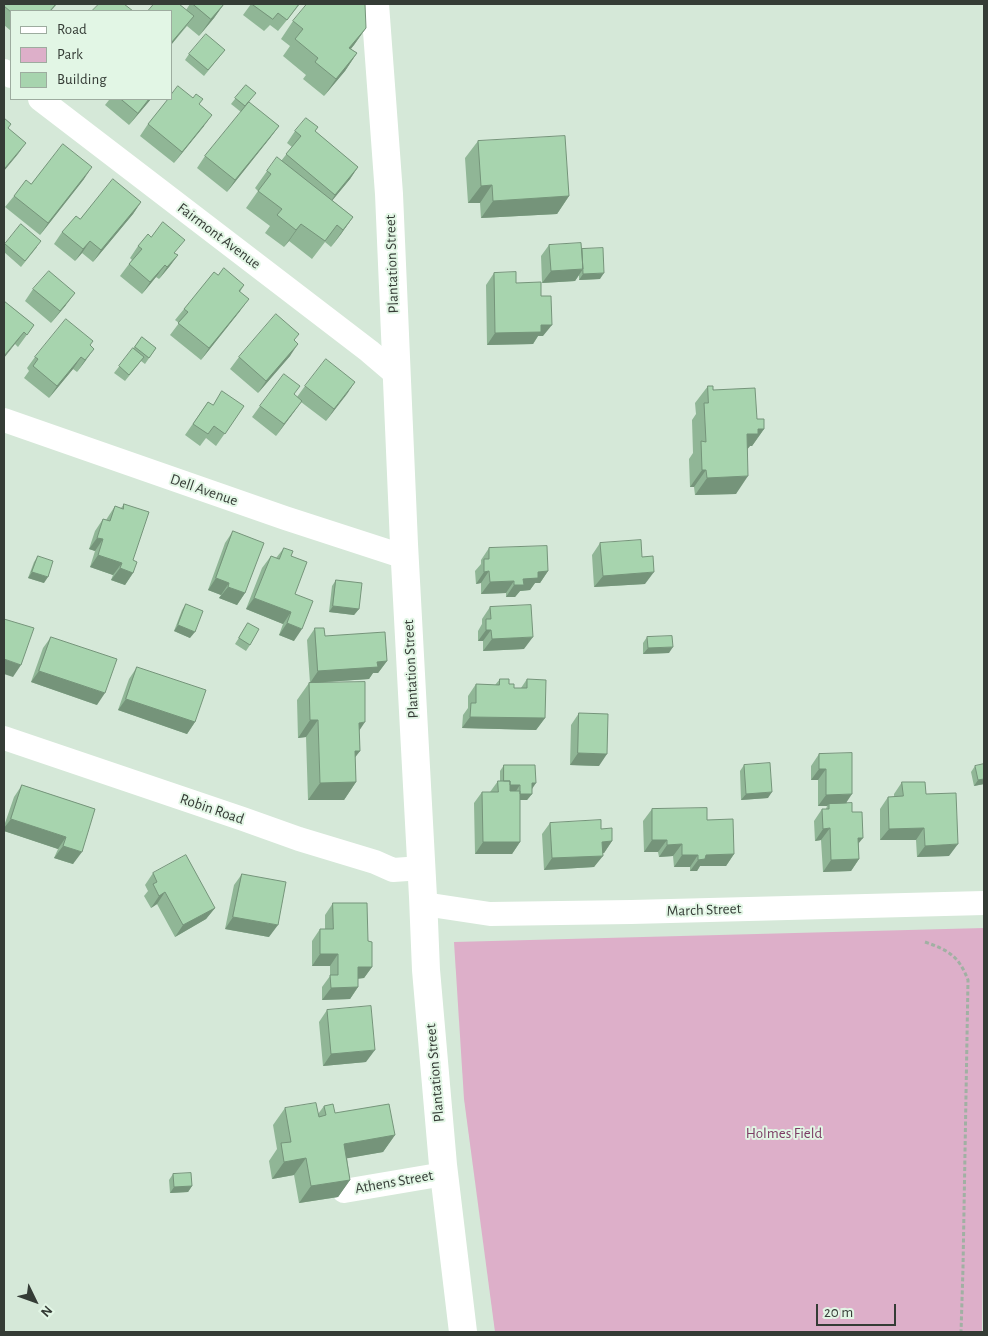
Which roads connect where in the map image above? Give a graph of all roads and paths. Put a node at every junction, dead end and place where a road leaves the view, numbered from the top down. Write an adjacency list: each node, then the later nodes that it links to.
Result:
1 (375, 4): 3 (street, Plantation Street)
2 (41, 100): 3 (street, Fairmont Avenue)
3 (396, 374): 5 (street, Plantation Street)
4 (4, 420): 5 (street, Dell Avenue)
5 (405, 557): 7 (street, Plantation Street)
6 (4, 738): 7 (street, Robin Road)
7 (422, 868): 9 (street, Plantation Street)
8 (984, 903): 9 (street, March Street)
9 (424, 904): 11 (street, Plantation Street)
10 (925, 942): 14 (path)
11 (444, 1174): 12 (street, Athens Street); 13 (street, Plantation Street)
12 (344, 1191)
13 (463, 1332)
14 (961, 1332)

